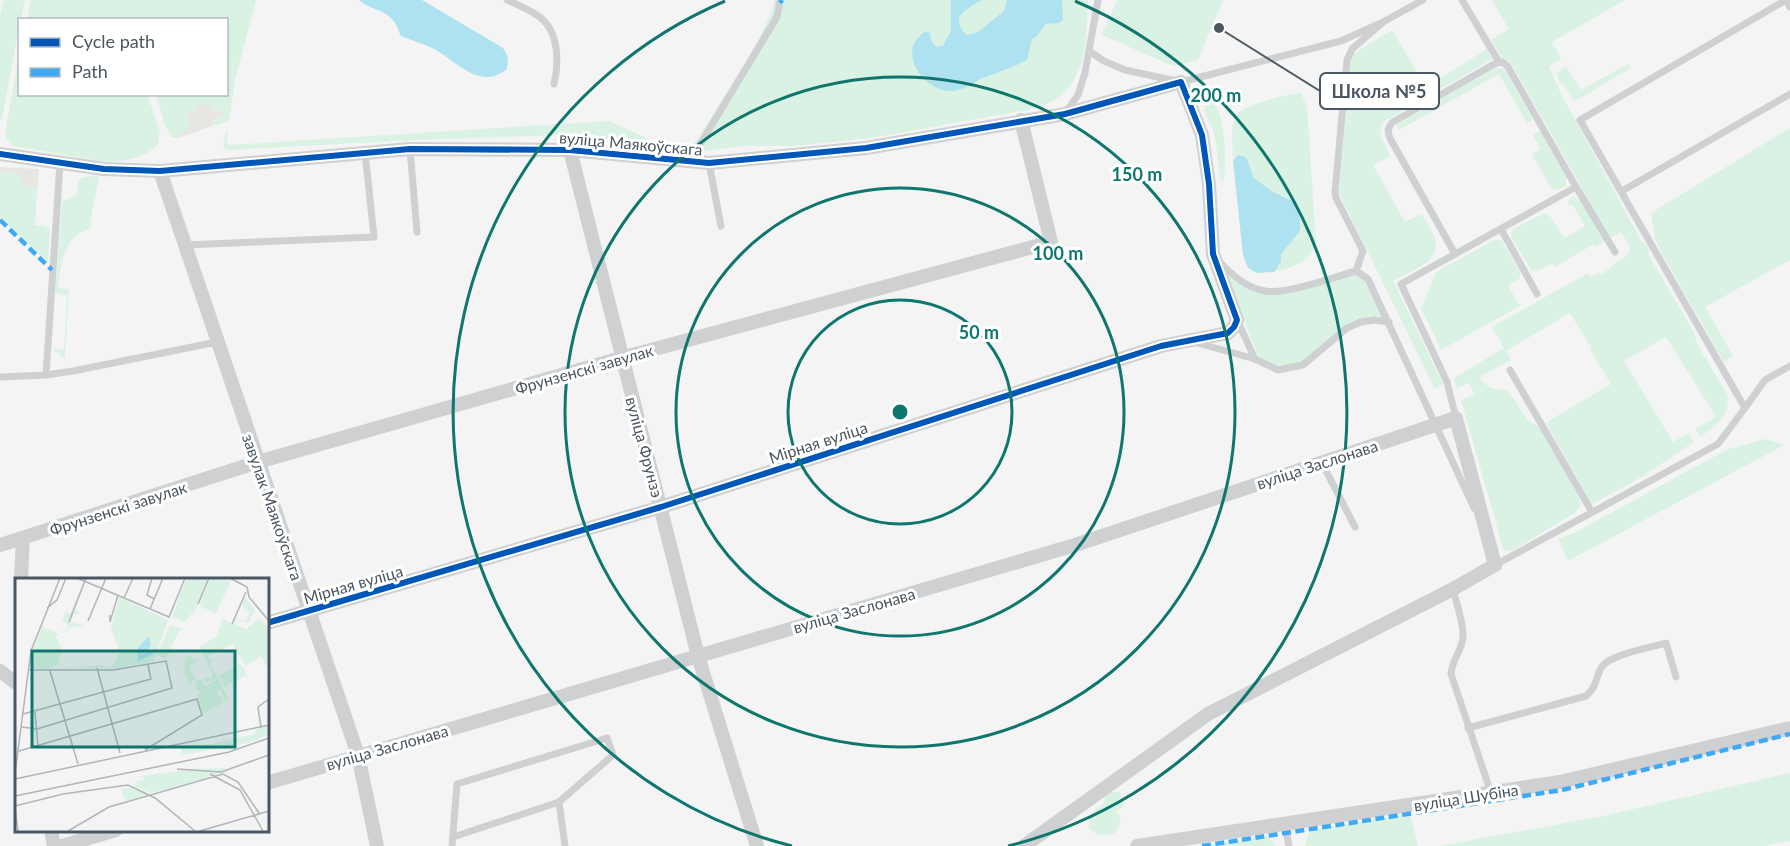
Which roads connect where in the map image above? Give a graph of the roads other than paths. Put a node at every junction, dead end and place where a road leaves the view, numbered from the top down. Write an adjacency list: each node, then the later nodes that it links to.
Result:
1 (507, 0): 12 (lane)
2 (780, 0): 20 (lane)
3 (1098, 0): 9 (lane)
4 (1423, 0): 8 (lane)
5 (1462, 0): 10 (lane)
6 (1786, 0): 7 (lane); 25 (lane)
7 (1790, 7)
8 (1383, 22): 11 (lane); 33 (lane)
9 (1089, 51): 11 (lane); 14 (lane)
10 (1499, 62): 24 (lane); 32 (lane)
11 (1181, 82): 14 (street, вуліца Маякоўскага); 31 (street)
12 (554, 84)
13 (1790, 94): 25 (lane)
14 (1065, 114): 15 (street, вуліца Маякоўскага)
15 (1021, 120): 22 (street, вуліца Маякоўскага); 39 (street, Фрунзенскі завулак)
16 (410, 149): 17 (street, вуліца Маякоўскага); 18 (street, вуліца Маякоўскага); 28 (lane)
17 (570, 150): 20 (street, вуліца Маякоўскага); 39 (street, вуліца Фрунзэ)
18 (365, 152): 23 (street, вуліца Маякоўскага); 29 (lane)
19 (0, 154): 21 (street, вуліца Маякоўскага)
20 (690, 161): 22 (street, вуліца Маякоўскага)
21 (60, 163): 23 (street, вуліца Маякоўскага); 43 (lane)
22 (709, 163): 26 (lane)
23 (160, 171): 29 (street, завулак Маякоўскага)
24 (1576, 187): 27 (lane); 30 (lane)
25 (1622, 191): 45 (lane)
26 (721, 225)
27 (1501, 229): 32 (lane); 34 (lane)
28 (417, 232)
29 (184, 245): 38 (street, завулак Маякоўскага)
30 (1615, 252)
31 (1213, 254): 33 (lane); 35 (street)
32 (1455, 254): 46 (lane)
33 (1356, 271): 36 (lane)
34 (1538, 294)
35 (1237, 320): 37 (street, Мірная вуліца); 40 (lane)
36 (1389, 322): 40 (lane); 47 (lane)
37 (1189, 341): 40 (lane); 50 (street, Мірная вуліца)
38 (217, 342): 43 (lane); 48 (street, завулак Маякоўскага)
39 (621, 358): 48 (street, Фрунзенскі завулак); 50 (street, вуліца Фрунзэ)
40 (1255, 359)
41 (1790, 366): 45 (lane)
42 (1510, 370): 51 (lane)
43 (46, 375): 44 (lane)
44 (0, 377)
45 (1745, 408): 51 (lane)
46 (1456, 418): 47 (street, вуліца Заслонава); 53 (street)
47 (1437, 425): 49 (street, вуліца Заслонава); 53 (lane)
48 (258, 462): 54 (street, Фрунзенскі завулак); 59 (street, завулак Маякоўскага)
49 (1323, 463): 52 (lane); 61 (street, вуліца Заслонава)
50 (661, 507): 59 (street, Мірная вуліца); 61 (street, вуліца Фрунзэ)
51 (1592, 512): 56 (lane)
52 (1355, 527)
53 (1488, 536): 56 (street)
54 (22, 538): 55 (street, Фрунзенскі завулак); 57 (street)
55 (0, 545)
56 (1495, 565): 58 (street)
57 (21, 578)
58 (1453, 589): 65 (lane); 81 (street)
59 (308, 611): 60 (street, Мірная вуліца); 67 (street, завулак Маякоўскага)
60 (268, 623)
61 (698, 656): 67 (street, вуліца Заслонава); 80 (street, вуліца Фрунзэ)
62 (0, 671): 64 (street)
63 (1676, 677): 65 (lane)
64 (15, 681)
65 (1468, 728): 69 (lane)
66 (1790, 728): 69 (street, вуліца Шубіна)
67 (358, 755): 68 (street, вуліца Заслонава); 77 (street, завулак Маякоўскага)
68 (268, 783)
69 (1491, 793): 71 (street, вуліца Шубіна)
70 (559, 802): 74 (lane); 74 (lane); 79 (lane)
71 (1285, 824): 82 (street, вуліца Шубіна); 83 (lane)
72 (51, 831): 75 (street)
73 (113, 831): 76 (street)
74 (453, 837): 78 (lane)
75 (54, 846)
76 (62, 846)
77 (377, 846)
78 (452, 846)
79 (565, 846)
80 (757, 846)
81 (1024, 846)
82 (1137, 846)
83 (1289, 846)

